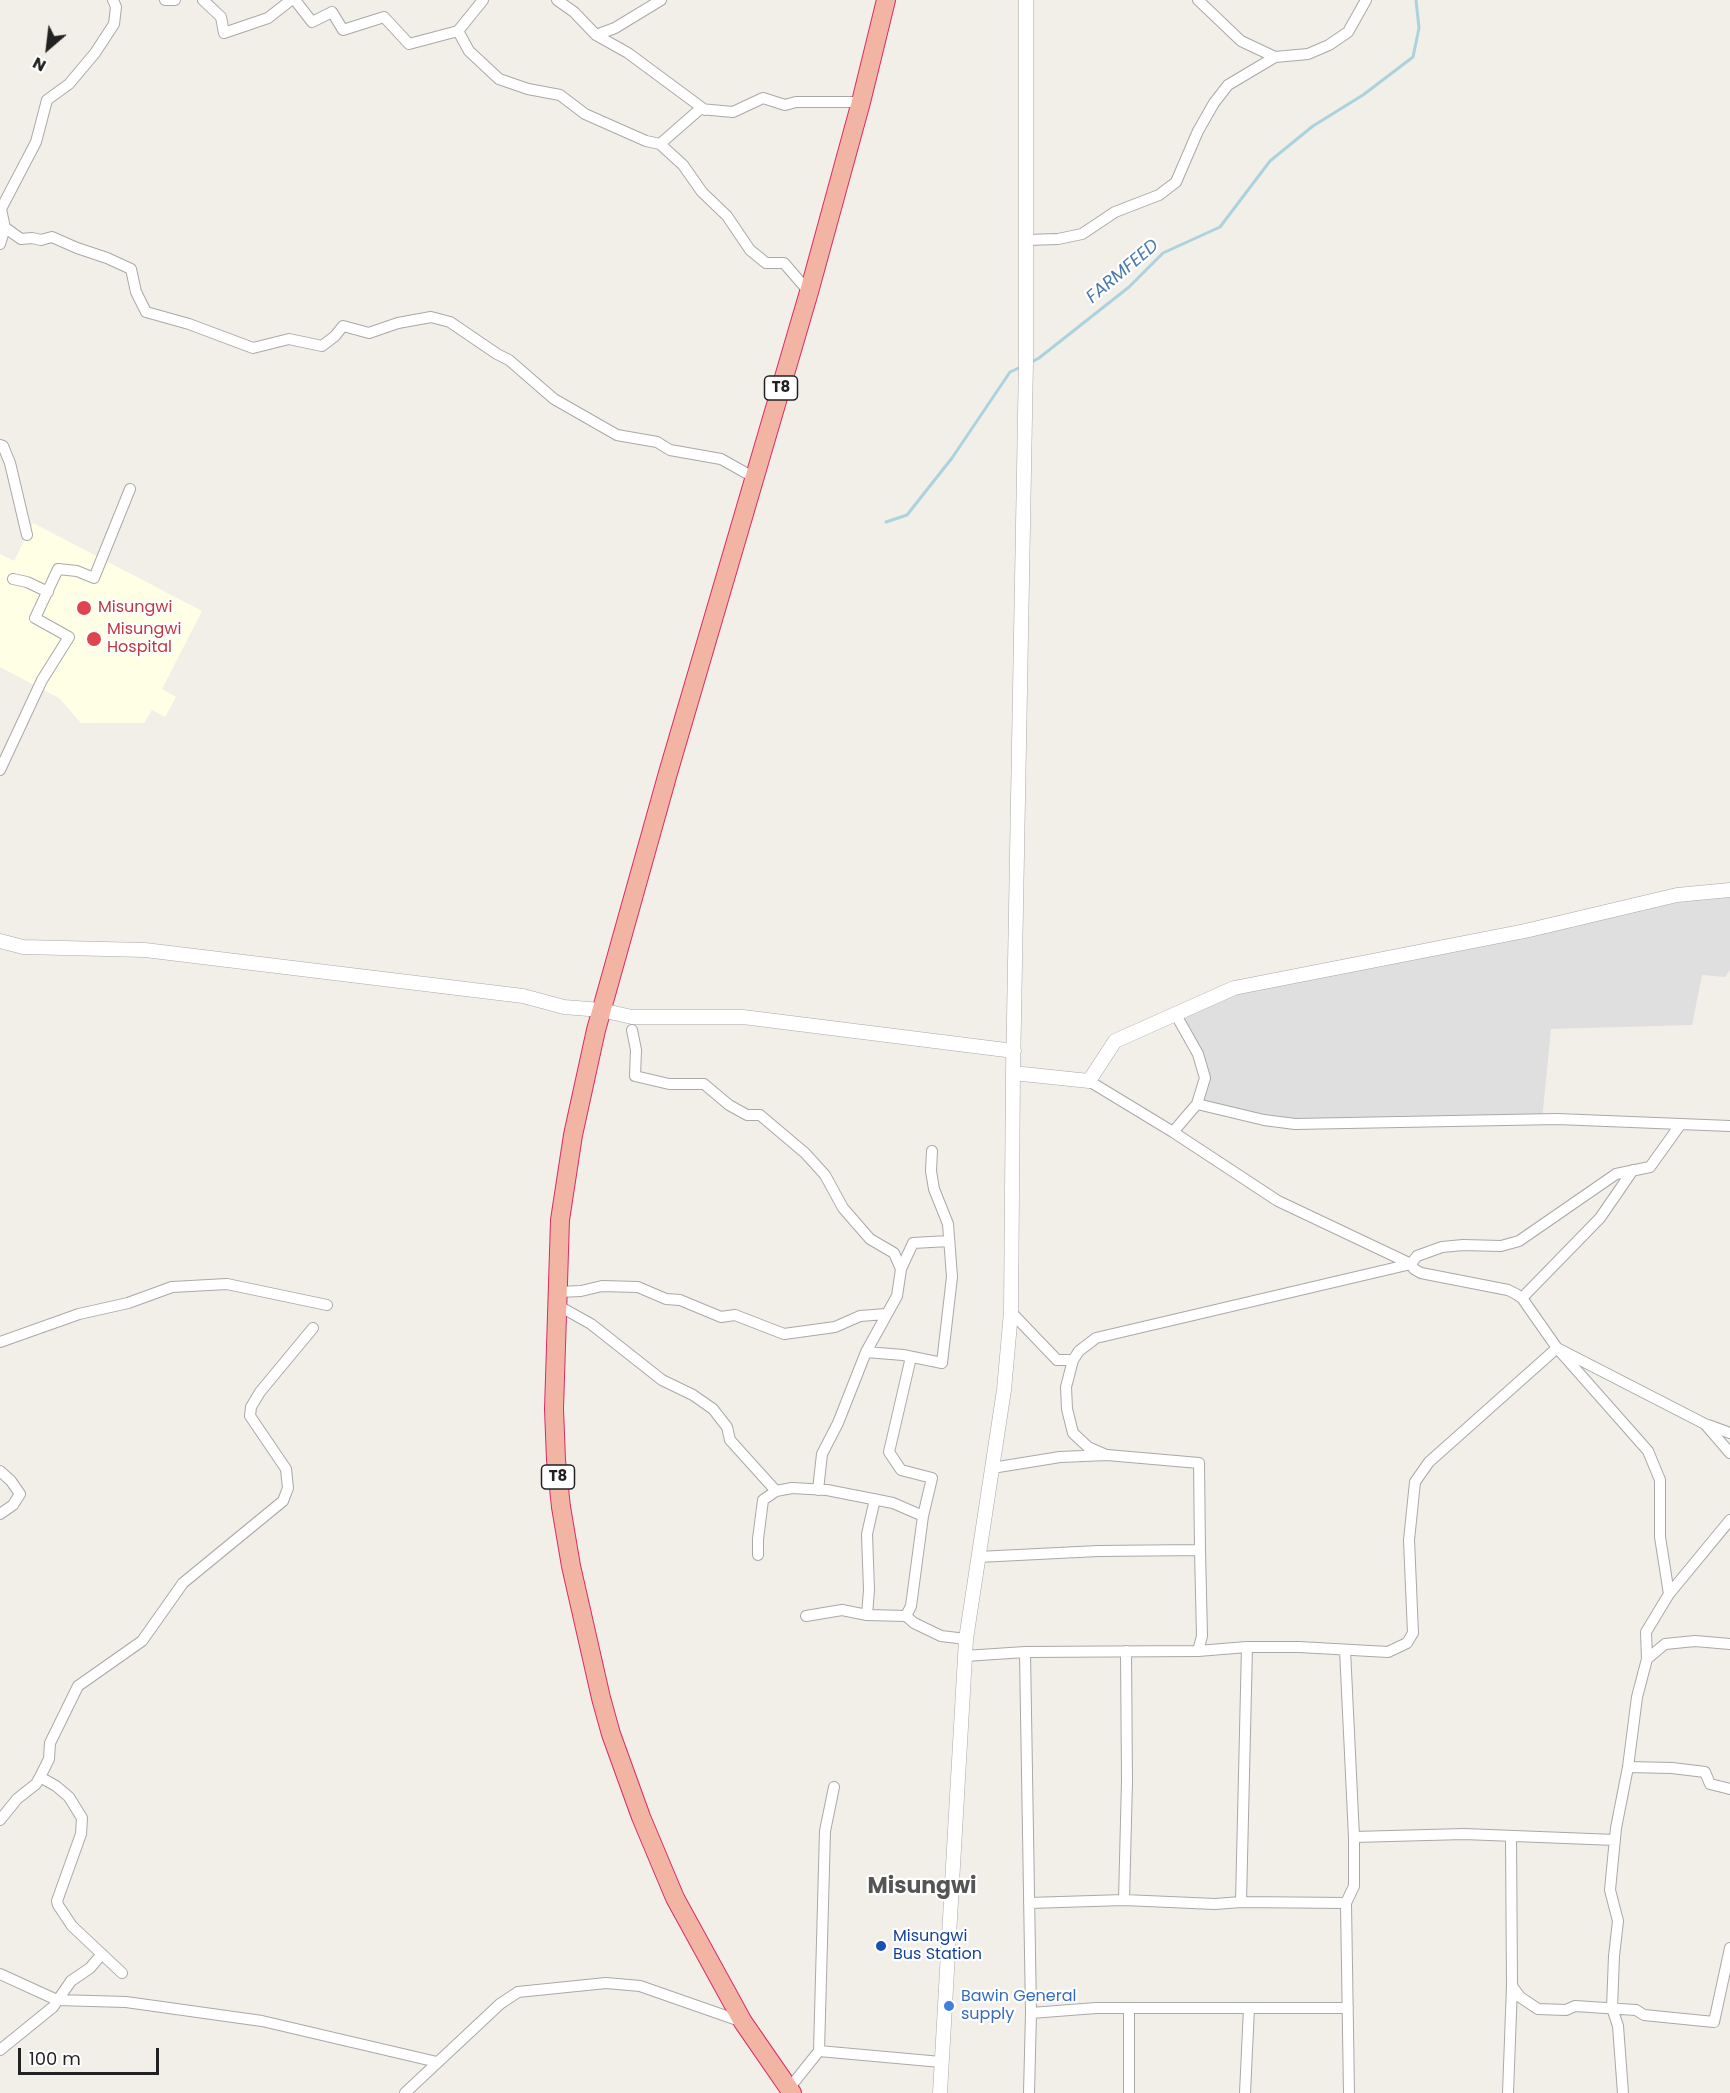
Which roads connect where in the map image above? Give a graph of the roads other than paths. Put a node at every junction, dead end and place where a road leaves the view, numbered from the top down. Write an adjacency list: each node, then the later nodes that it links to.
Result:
1 (113, 0): 19 (street)
2 (165, 0): 3 (street)
3 (176, 0)
4 (203, 0): 5 (street)
5 (293, 0): 13 (street)
6 (483, 0): 13 (street)
7 (557, 0): 14 (street)
8 (661, 0): 14 (street)
9 (1026, 0): 20 (street)
10 (1198, 0): 15 (street)
11 (1366, 0): 15 (street)
12 (883, 2): 16 (highway, T8)
13 (458, 31): 18 (street)
14 (596, 35): 17 (street)
15 (1275, 57): 20 (street)
16 (861, 102): 17 (street); 22 (highway, T8)
17 (705, 110): 18 (street)
18 (660, 144): 22 (street)
19 (3, 226): 21 (street); 24 (street)
20 (1026, 240): 35 (street)
21 (0, 244)
22 (809, 292): 24 (highway, T8)
23 (0, 445): 26 (street)
24 (755, 478): 32 (highway, T8)
25 (130, 489): 28 (street)
26 (27, 535)
27 (13, 579): 28 (street)
28 (48, 591): 29 (street)
29 (0, 770)
30 (1730, 890): 33 (street)
31 (0, 941): 32 (street)
32 (601, 1010): 35 (street); 47 (highway, T8)
33 (1176, 1016): 37 (street); 38 (street)
34 (632, 1030): 46 (street)
35 (1014, 1051): 36 (street)
36 (1013, 1073): 37 (street); 50 (street)
37 (1089, 1081): 41 (street)
38 (1197, 1104): 39 (street); 41 (street)
39 (1680, 1125): 40 (street); 43 (street)
40 (1730, 1126)
41 (1173, 1132): 45 (street)
42 (932, 1151): 44 (street)
43 (1633, 1170): 45 (street); 48 (street)
44 (949, 1241): 46 (street); 56 (street)
45 (1411, 1264): 48 (street); 57 (street)
46 (901, 1269): 51 (street)
47 (557, 1298): 51 (street); 65 (street); 109 (highway, T8)
48 (1522, 1298): 54 (street)
49 (327, 1305): 53 (street)
50 (1011, 1312): 57 (street); 62 (street)
51 (886, 1314): 55 (street)
52 (313, 1328): 87 (street)
53 (0, 1342)
54 (1557, 1348): 58 (street); 73 (street); 80 (street)
55 (866, 1352): 56 (street); 64 (street)
56 (911, 1357): 68 (street)
57 (1073, 1360): 61 (street)
58 (1704, 1424): 59 (street); 60 (street)
59 (1730, 1433)
60 (1730, 1453)
61 (1107, 1455): 62 (street); 70 (street)
62 (992, 1468): 72 (street)
63 (0, 1471): 67 (street)
64 (818, 1490): 65 (street); 66 (street)
65 (776, 1491): 71 (street)
66 (875, 1499): 68 (street); 74 (street)
67 (0, 1514)
68 (923, 1515): 76 (street)
69 (1730, 1520): 73 (street)
70 (1200, 1550): 72 (street); 82 (street)
71 (758, 1555)
72 (978, 1557): 77 (street)
73 (1669, 1594): 85 (street)
74 (867, 1615): 75 (street); 76 (street)
75 (806, 1616)
76 (906, 1616): 77 (street)
77 (966, 1639): 84 (street)
78 (1730, 1644): 85 (street)
79 (1246, 1647): 80 (street); 82 (street); 95 (street)
80 (1345, 1650): 92 (street)
81 (1126, 1651): 82 (street); 83 (street); 94 (street)
82 (1198, 1651)
83 (1026, 1652): 84 (street); 96 (street)
84 (965, 1656): 113 (street)
85 (1647, 1659): 86 (street)
86 (1628, 1767): 89 (street); 93 (street)
87 (40, 1777): 90 (street); 99 (street)
88 (834, 1787): 111 (street)
89 (1730, 1788)
90 (0, 1820)
91 (1511, 1836): 92 (street); 93 (street); 102 (street)
92 (1354, 1837): 97 (street)
93 (1615, 1840): 107 (street)
94 (1124, 1900): 95 (street); 96 (street)
95 (1241, 1902): 97 (street)
96 (1029, 1903): 108 (street)
97 (1346, 1903): 106 (street)
98 (1730, 1948): 107 (street)
99 (102, 1954): 101 (street); 103 (street)
100 (0, 1974): 103 (street)
101 (122, 1974)
102 (1512, 1986): 107 (street); 121 (street)
103 (57, 2000): 110 (street); 112 (street)
104 (1129, 2008): 105 (street); 108 (street); 118 (street)
105 (1249, 2008): 106 (street); 119 (street)
106 (1348, 2008): 120 (street)
107 (1612, 2008): 122 (street)
108 (1031, 2013): 117 (street)
109 (743, 2022): 112 (street); 114 (highway, T8)
110 (0, 2050)
111 (819, 2051): 113 (street); 114 (street)
112 (437, 2062): 115 (street)
113 (941, 2062): 116 (street)
114 (789, 2091)
115 (405, 2093)
116 (940, 2093)
117 (1029, 2093)
118 (1129, 2093)
119 (1245, 2093)
120 (1349, 2093)
121 (1509, 2093)
122 (1623, 2093)

